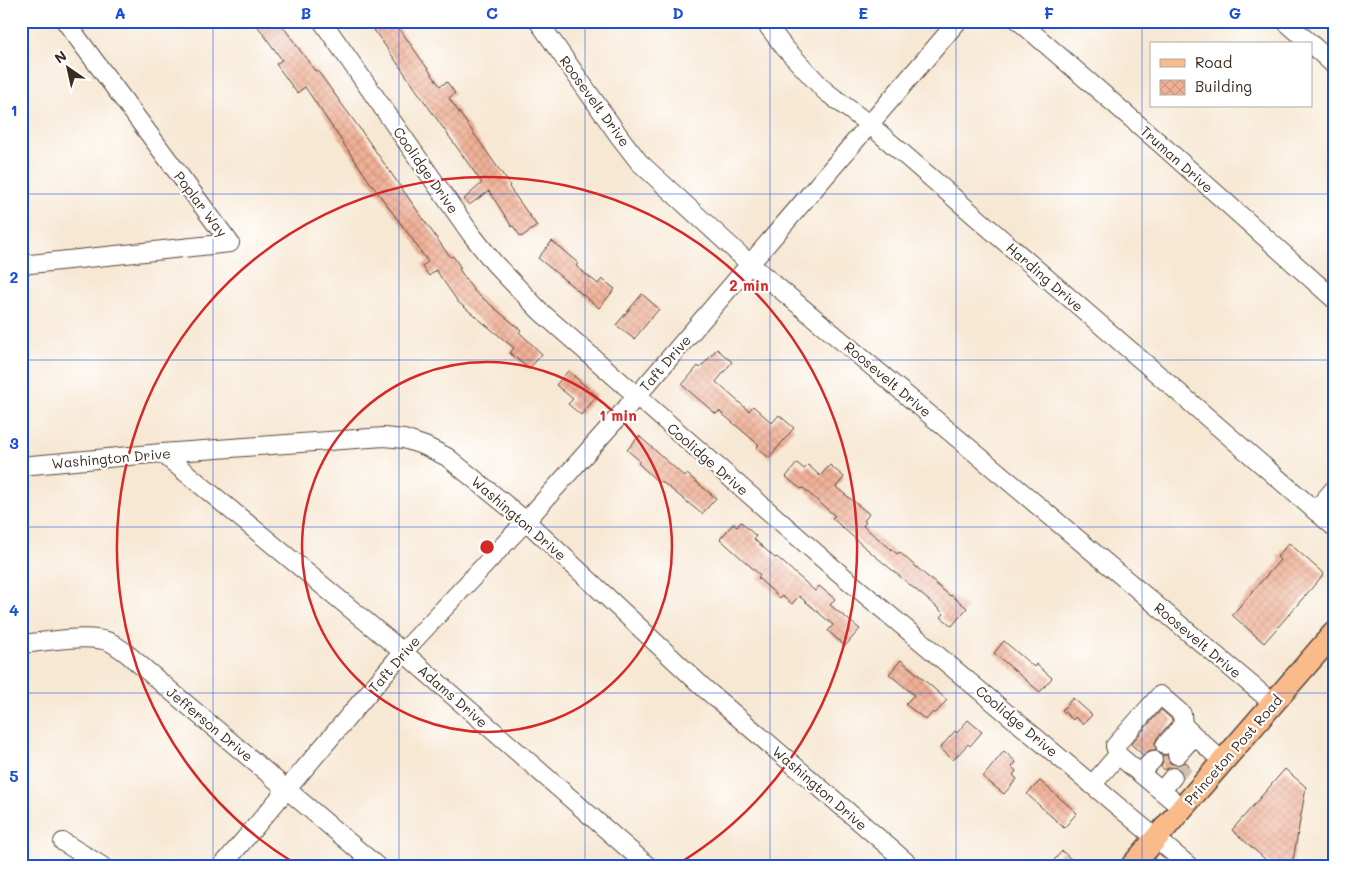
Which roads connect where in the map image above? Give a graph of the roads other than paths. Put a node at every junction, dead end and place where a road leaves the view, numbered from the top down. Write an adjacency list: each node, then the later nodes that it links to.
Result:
1 (65, 21): 13 (street, Poplar Way)
2 (322, 21): 15 (street, Coolidge Drive)
3 (538, 21): 12 (street, Roosevelt Drive)
4 (764, 21): 11 (street, Harding Drive)
5 (958, 21): 11 (street, Taft Drive)
6 (1019, 21): 14 (street, Truman Drive)
7 (1285, 21): 8 (street)
8 (1309, 42)
9 (1312, 45): 10 (street)
10 (1334, 64)
11 (870, 125): 12 (street, Taft Drive); 19 (street, Harding Drive)
12 (750, 264): 15 (street, Taft Drive); 25 (street, Roosevelt Drive)
13 (21, 265)
14 (1334, 299)
15 (637, 396): 20 (street, Taft Drive); 29 (street, Coolidge Drive)
16 (162, 453): 17 (street, Washington Drive); 20 (street, Washington Drive); 24 (street, Adams Drive)
17 (21, 466)
18 (1334, 489): 19 (street)
19 (1315, 511): 21 (street, Harding Drive)
20 (526, 521): 24 (street, Taft Drive); 38 (street, Washington Drive)
21 (1334, 527)
22 (1334, 633): 25 (main road, Princeton Post Road)
23 (21, 644): 30 (street, Jefferson Drive)
24 (403, 652): 30 (street, Taft Drive); 37 (street, Adams Drive)
25 (1273, 703): 28 (main road, Princeton Post Road)
26 (1193, 735): 26 (street); 27 (street); 28 (street)
27 (1118, 755): 29 (street); 31 (street)
28 (1222, 761): 31 (main road, Princeton Post Road)
29 (1092, 785): 32 (street, Coolidge Drive)
30 (287, 789): 35 (street, Taft Drive); 36 (street, Jefferson Drive)
31 (1182, 809): 32 (main road, Princeton Post Road)
32 (1156, 838): 39 (main road, Princeton Post Road); 40 (street, Coolidge Drive)
33 (63, 842): 34 (street)
34 (102, 866)
35 (222, 866)
36 (377, 866)
37 (648, 866)
38 (911, 866)
39 (1132, 866)
40 (1189, 866)

